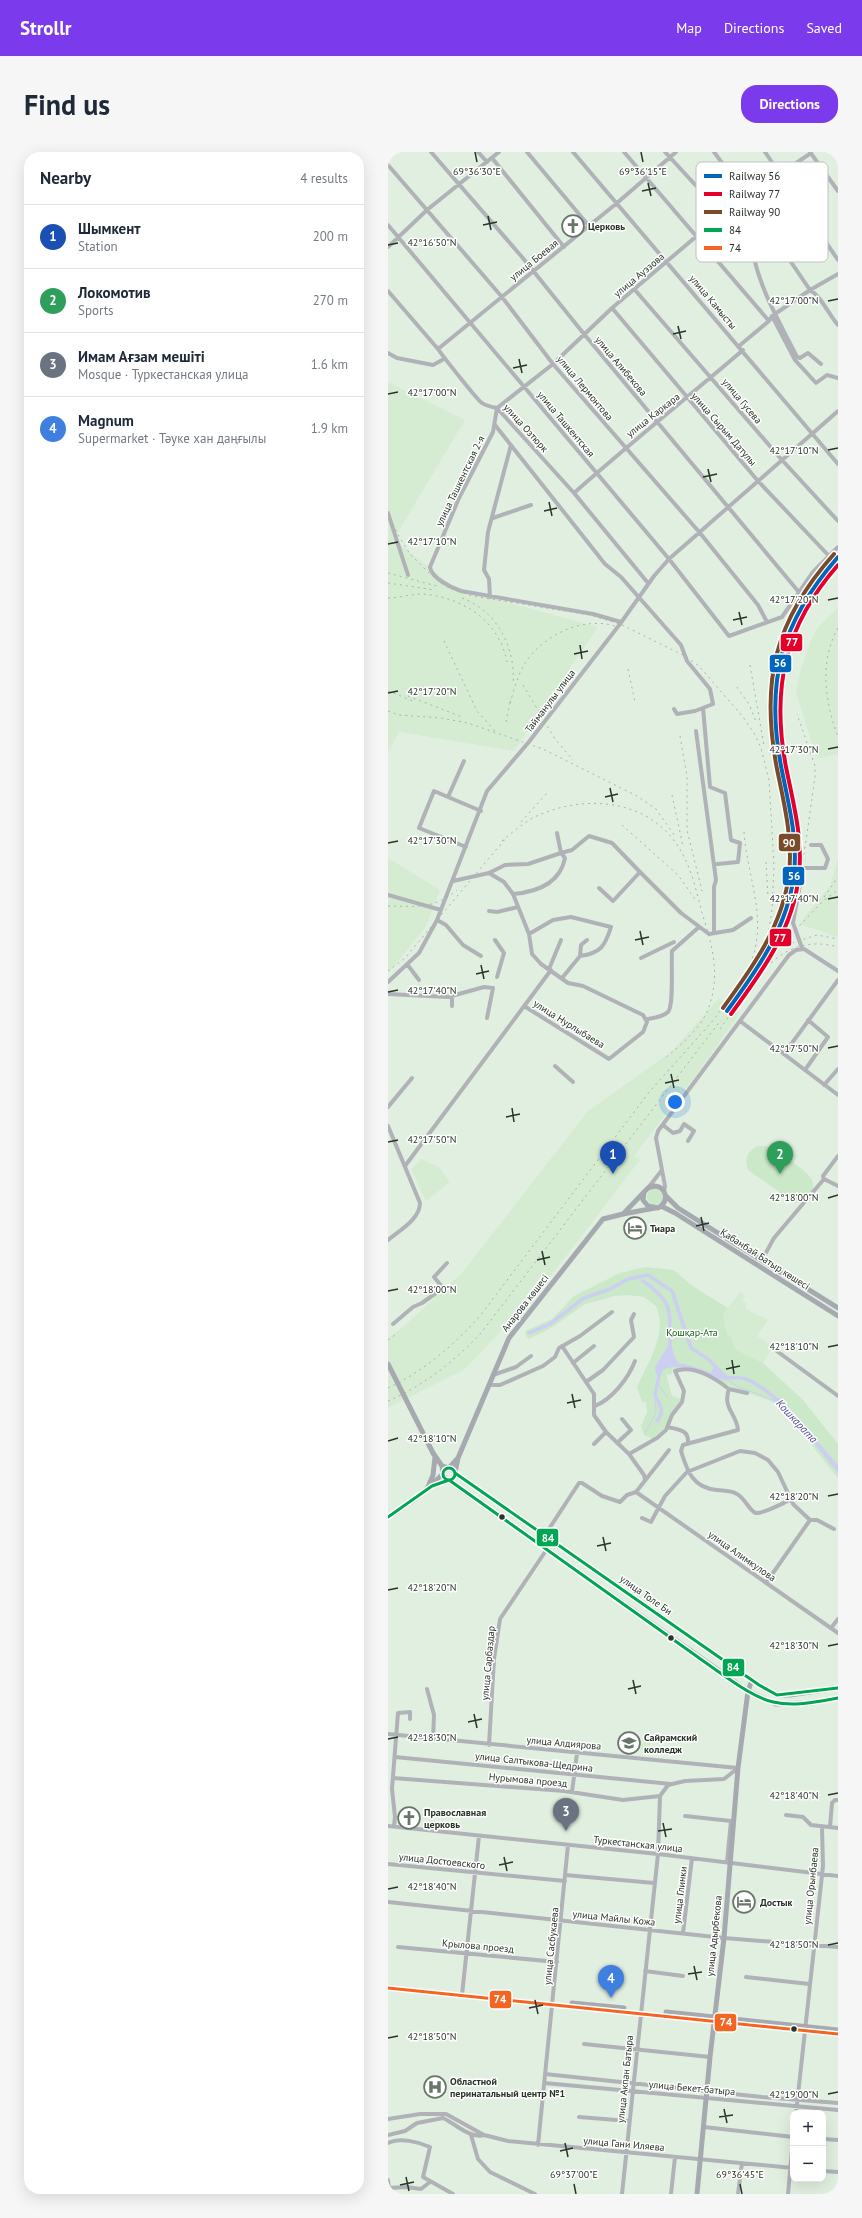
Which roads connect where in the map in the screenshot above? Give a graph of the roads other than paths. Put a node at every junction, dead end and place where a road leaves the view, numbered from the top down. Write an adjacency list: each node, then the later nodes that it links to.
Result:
1 (431, 152): 22 (street, улица Алибекова)
2 (478, 152): 14 (street)
3 (499, 152): 13 (street)
4 (527, 152): 28 (street)
5 (573, 152): 25 (street, улица Камысты)
6 (624, 152): 21 (street)
7 (665, 152): 12 (street)
8 (676, 152): 12 (street, улица Боевая)
9 (714, 152): 15 (street)
10 (765, 152): 16 (street)
11 (811, 152): 17 (street, улица Ауэзова); 18 (street)
12 (670, 157): 21 (street, улица Боевая); 23 (street)
13 (492, 158): 14 (street); 33 (street)
14 (487, 162): 22 (street)
15 (721, 162)
16 (772, 162)
17 (797, 162)
18 (818, 162)
19 (388, 165): 26 (street, улица Лермонтова)
20 (828, 177): 24 (street)
21 (646, 178): 25 (street, улица Боевая); 29 (street)
22 (460, 184): 26 (street); 40 (street, улица Алибекова)
23 (696, 186)
24 (838, 191)
25 (617, 203): 28 (street, улица Боевая); 36 (street, улица Камысты)
26 (427, 210): 31 (street); 45 (street, улица Лермонтова)
27 (388, 225): 31 (street, улица Ташкентская)
28 (589, 226): 33 (street, улица Боевая)
29 (696, 235)
30 (696, 237): 36 (street, улица Ауэзова)
31 (399, 238): 34 (street); 48 (street, улица Ташкентская)
32 (828, 245): 35 (street)
33 (564, 246): 40 (street, улица Боевая)
34 (388, 247)
35 (838, 260)
36 (668, 262): 42 (street, улица Ауэзова); 52 (street, улица Камысты)
37 (719, 262): 49 (street)
38 (755, 262): 47 (street)
39 (791, 262): 43 (street)
40 (534, 272): 45 (street, улица Боевая); 51 (street, улица Алибекова)
41 (838, 274): 43 (street)
42 (635, 290): 46 (street, улица Ауэзова); 59 (street, улица Гусева)
43 (810, 290): 47 (street); 50 (street)
44 (388, 291): 53 (street, улица Озтюрк)
45 (502, 297): 48 (street, улица Боевая); 57 (street, улица Лермонтова)
46 (612, 308): 51 (street, улица Ауэзова); 62 (street, улица Сырым Датулы)
47 (774, 315): 49 (street); 58 (street); 60 (street)
48 (471, 321): 53 (street, улица Боевая); 61 (street, улица Ташкентская)
49 (769, 321): 52 (street)
50 (838, 324)
51 (584, 334): 57 (street, улица Ауэзова); 65 (street, улица Алибекова)
52 (740, 346): 54 (street, улица Камысты)
53 (438, 349): 56 (street, улица Озтюрк)
54 (743, 350): 59 (street, улица Каркара); 67 (street, улица Камысты)
55 (388, 353): 56 (street)
56 (444, 359): 63 (street, улица Озтюрк)
57 (553, 364): 61 (street, улица Ауэзова); 69 (street, улица Лермонтова)
58 (820, 364)
59 (712, 377): 62 (street, улица Каркара); 70 (street, улица Гусева)
60 (838, 378)
61 (524, 387): 63 (street, улица Ауэзова); 72 (street, улица Ташкентская)
62 (687, 398): 65 (street, улица Каркара); 73 (street, улица Сырым Датулы)
63 (497, 408): 66 (street); 74 (street, улица Озтюрк)
64 (838, 411): 67 (street, Тайманулы улица)
65 (658, 422): 69 (street, улица Каркара); 76 (street, улица Алибекова)
66 (495, 424): 68 (street, улица Озтюрк); 87 (street, улица Ташкентская 2-я)
67 (814, 434): 70 (street, Тайманулы улица); 71 (street, улица Камысты)
68 (511, 445): 78 (street); 88 (street, улица Озтюрк)
69 (625, 447): 72 (street, улица Каркара); 80 (street, улица Лермонтова)
70 (782, 460): 73 (street, Тайманулы улица); 79 (street, улица Гусева)
71 (838, 464)
72 (596, 473): 74 (street, улица Каркара); 83 (street, улица Ташкентская)
73 (758, 481): 76 (street, Тайманулы улица); 82 (street, улица Сырым Датулы)
74 (574, 493): 85 (street, улица Озтюрк)
75 (531, 505): 78 (street)
76 (729, 508): 80 (street, Тайманулы улица); 86 (street, улица Алибекова)
77 (388, 513): 84 (street)
78 (493, 518): 87 (street)
79 (838, 521)
80 (700, 533): 83 (street, Тайманулы улица); 90 (street, улица Лермонтова)
81 (838, 547): 82 (street)
82 (829, 556): 86 (street)
83 (669, 559): 85 (street, Тайманулы улица); 90 (street, улица Ташкентская)
84 (408, 575)
85 (648, 583): 88 (street, Тайманулы улица)
86 (798, 591): 90 (street)
87 (490, 597): 89 (street)
88 (638, 597): 89 (street, Тайманулы улица); 91 (street, улица Озтюрк)
89 (621, 622): 96 (street, Тайманулы улица)
90 (767, 622)
91 (703, 708): 92 (street); 101 (street)
92 (674, 709)
93 (696, 731): 114 (street)
94 (464, 762): 95 (street)
95 (448, 797): 96 (street); 99 (street)
96 (481, 811): 99 (street, Тайманулы улица)
97 (557, 834): 100 (street)
98 (810, 845): 120 (street)
99 (466, 847): 104 (street, Тайманулы улица)
100 (561, 853): 102 (street); 103 (street); 107 (street)
101 (717, 864)
102 (640, 872): 105 (street); 113 (street)
103 (488, 873): 104 (street); 107 (street)
104 (453, 880): 109 (street, Тайманулы улица)
105 (599, 888)
106 (388, 894): 109 (street)
107 (513, 894): 108 (street)
108 (518, 907): 110 (street); 115 (street)
109 (441, 910): 112 (street, Тайманулы улица)
110 (489, 911)
111 (751, 918): 114 (street)
112 (437, 920): 121 (street); 124 (street, Тайманулы улица)
113 (699, 927): 114 (street); 119 (street)
114 (714, 933)
115 (529, 934): 122 (street); 125 (street)
116 (496, 940): 127 (street)
117 (561, 940): 125 (street, улица Нурлыбаева)
118 (587, 940): 122 (street)
119 (675, 943): 123 (street); 137 (street)
120 (803, 948): 126 (street); 139 (street)
121 (481, 956)
122 (580, 956): 128 (street)
123 (641, 958)
124 (407, 964): 129 (street); 131 (street, Тайманулы улица)
125 (550, 969): 128 (street); 135 (street, улица Нурлыбаева)
126 (838, 971)
127 (497, 977)
128 (562, 978): 137 (street)
129 (419, 980)
130 (838, 980): 138 (street)
131 (388, 982)
132 (388, 994): 133 (street)
133 (452, 996): 134 (street); 136 (street)
134 (452, 1006)
135 (524, 1006): 137 (street, улица Нурлыбаева); 153 (street, улица Нурлыбаева)
136 (486, 1018)
137 (647, 1019)
138 (808, 1020): 140 (street); 143 (street)
139 (740, 1021): 140 (street); 149 (street)
140 (784, 1054): 143 (street)
141 (555, 1066): 145 (street)
142 (838, 1069): 146 (street)
143 (805, 1070): 146 (street)
144 (412, 1078): 148 (street)
145 (573, 1082)
146 (824, 1085): 147 (street)
147 (838, 1095)
148 (388, 1107)
149 (663, 1125): 151 (street); 154 (street)
150 (388, 1126): 153 (street)
151 (688, 1141)
152 (838, 1156): 157 (street)
153 (405, 1166): 166 (street)
154 (662, 1170): 155 (street); 156 (street)
155 (657, 1176): 156 (street); 159 (street)
156 (663, 1177): 160 (street)
157 (824, 1179): 158 (street); 167 (street)
158 (838, 1186)
159 (646, 1190): 160 (main road); 161 (main road); 163 (main road)
160 (665, 1194): 162 (main road); 167 (main road, Қабанбай Батыр көшесі)
161 (634, 1203): 164 (main road); 165 (main road)
162 (661, 1206): 163 (main road); 172 (main road, Қабанбай Батыр көшесі)
163 (655, 1208): 164 (main road, Анарова көшесі)
164 (639, 1211): 165 (main road, Анарова көшесі)
165 (623, 1214): 181 (main road, Анарова көшесі)
166 (388, 1240)
167 (762, 1260): 169 (main road, Қабанбай Батыр көшесі)
168 (447, 1263): 173 (street)
169 (838, 1308)
170 (612, 1312): 174 (street)
171 (634, 1314): 182 (street)
172 (838, 1316)
173 (393, 1324)
174 (562, 1346): 179 (street); 183 (street)
175 (594, 1346): 179 (street)
176 (774, 1349): 186 (street)
177 (531, 1356): 181 (street)
178 (635, 1361): 187 (street)
179 (573, 1363): 182 (street)
180 (388, 1364): 196 (main road, bridge)
181 (494, 1375): 183 (main road, Анарова көшесі)
182 (586, 1382): 187 (street)
183 (489, 1385): 197 (main road, Анарова көшесі)
184 (729, 1390): 185 (street); 189 (street); 191 (street)
185 (747, 1393)
186 (838, 1396)
187 (595, 1406): 190 (street)
188 (622, 1419): 192 (street)
189 (667, 1426): 191 (street); 195 (street)
190 (606, 1432): 192 (street); 193 (street)
191 (688, 1442): 200 (street)
192 (617, 1443): 195 (street)
193 (594, 1444)
194 (669, 1450): 204 (street)
195 (629, 1454): 204 (street)
196 (434, 1455): 198 (main road); 205 (main road)
197 (458, 1458): 199 (main road); 201 (main road)
198 (442, 1466): 199 (main road); 202 (main road)
199 (449, 1468): 201 (main road); 202 (main road)
200 (687, 1472): 207 (street); 207 (street); 208 (street)
201 (455, 1473): 203 (main road); 213 (main road, улица Толе Би)
202 (443, 1474): 203 (main road); 205 (main road)
203 (448, 1480): 205 (main road); 215 (main road, улица Толе Би)
204 (645, 1480): 206 (street)
205 (429, 1488): 209 (main road)
206 (636, 1492): 208 (street, улица Алимкулова); 213 (street)
207 (790, 1500): 211 (street)
208 (659, 1507): 210 (street); 217 (street, улица Алимкулова)
209 (388, 1516)
210 (642, 1518)
211 (810, 1520): 212 (street); 217 (street)
212 (834, 1529)
213 (545, 1534): 214 (main road, улица Толе Би)
214 (553, 1540): 215 (main road); 216 (main road, улица Толе Би)
215 (547, 1549): 218 (main road, улица Толе Би); 231 (street, улица Сарбаздар)
216 (604, 1576): 218 (main road); 222 (main road, улица Толе Би)
217 (766, 1583): 220 (street, улица Алимкулова)
218 (596, 1584): 225 (main road, улица Толе Би)
219 (838, 1619): 220 (street)
220 (831, 1628): 221 (street, улица Алимкулова)
221 (838, 1633)
222 (752, 1680): 223 (main road, улица Толе Би); 225 (main road, улица Адырбекова)
223 (838, 1688)
224 (427, 1689): 230 (street)
225 (748, 1690): 226 (main road, улица Толе Би); 234 (main road, улица Адырбекова)
226 (838, 1698)
227 (410, 1719): 229 (street)
228 (388, 1734): 229 (street, улица Алдиярова)
229 (397, 1735): 230 (street, улица Алдиярова); 233 (street)
230 (433, 1739): 231 (street, улица Алдиярова)
231 (489, 1745): 232 (street, улица Алдиярова)
232 (577, 1753): 234 (street, улица Алдиярова); 235 (street)
233 (395, 1757): 235 (street, улица Салтыкова-Щедрина); 236 (street)
234 (738, 1768): 237 (street); 253 (main road, улица Адырбекова)
235 (575, 1774): 237 (street, улица Салтыкова-Щедрина); 238 (street)
236 (391, 1780): 238 (street, Нурымова проезд); 244 (street)
237 (672, 1784): 239 (street)
238 (572, 1792): 239 (street, Нурымова проезд)
239 (660, 1796): 251 (street, улица Акпан Батыра)
240 (838, 1800): 246 (street)
241 (786, 1815): 245 (street)
242 (685, 1816): 253 (street)
243 (388, 1826): 244 (street, Туркестанская улица); 248 (street)
244 (394, 1826): 249 (street, Туркестанская улица)
245 (822, 1827): 246 (street); 256 (street, улица Орынбаева)
246 (830, 1827): 247 (street)
247 (838, 1828)
248 (388, 1832)
249 (479, 1836): 250 (street, Туркестанская улица); 255 (street)
250 (568, 1845): 251 (street, Туркестанская улица); 257 (street, улица Сасбукаева)
251 (658, 1854): 252 (street, Туркестанская улица); 260 (street, улица Акпан Батыра)
252 (692, 1858): 253 (street, Туркестанская улица); 265 (street, улица Глинки)
253 (729, 1862): 256 (street, Туркестанская улица); 266 (main road, улица Адырбекова)
254 (388, 1864): 255 (street, улица Достоевского)
255 (474, 1873): 259 (street, улица Достоевского); 262 (street)
256 (820, 1874): 258 (street, Туркестанская улица); 267 (street, улица Орынбаева)
257 (565, 1875): 259 (street, улица Сасбукаева); 260 (street)
258 (838, 1876)
259 (565, 1881): 263 (street, улица Сасбукаева)
260 (654, 1883): 264 (street, улица Акпан Батыра)
261 (388, 1902): 262 (street, улица Майлы Кожа)
262 (470, 1912): 263 (street, улица Майлы Кожа); 270 (street)
263 (562, 1921): 264 (street, улица Майлы Кожа); 271 (street, улица Сасбукаева)
264 (649, 1930): 265 (street, улица Майлы Кожа); 272 (street, улица Акпан Батыра)
265 (683, 1933): 266 (street, улица Майлы Кожа)
266 (724, 1938): 267 (street, улица Майлы Кожа); 280 (main road, улица Адырбекова)
267 (813, 1945): 269 (street, улица Майлы Кожа); 275 (street, улица Орынбаева)
268 (398, 1947): 270 (street, Крылова проезд)
269 (838, 1947)
270 (466, 1953): 271 (street, Крылова проезд); 277 (street)
271 (557, 1962): 278 (street, улица Сасбукаева)
272 (645, 1971): 273 (street); 279 (street, улица Акпан Батыра)
273 (683, 1976)
274 (746, 1977): 275 (street)
275 (809, 1984): 281 (street, улица Орынбаева)
276 (388, 1987): 277 (main road)
277 (462, 1994): 278 (main road)
278 (553, 2003): 279 (main road); 287 (street, улица Сасбукаева)
279 (640, 2011): 280 (main road); 285 (street, улица Акпан Батыра)
280 (714, 2019): 281 (main road); 286 (main road, улица Адырбекова)
281 (805, 2028): 282 (main road); 283 (main road); 292 (street, улица Орынбаева)
282 (838, 2030)
283 (838, 2034)
284 (584, 2044): 285 (street)
285 (636, 2050): 286 (street); 289 (street, улица Акпан Батыра)
286 (710, 2057): 291 (main road, улица Адырбекова)
287 (545, 2074): 288 (street, улица Сасбукаева); 289 (street, улица Бекет-батыра)
288 (544, 2083): 290 (street, улица Бекет-батыра); 308 (street, улица Сасбукаева)
289 (632, 2084): 290 (street, улица Акпан Батыра); 291 (street, улица Бекет-батыра)
290 (632, 2091): 291 (street, улица Бекет-батыра); 299 (street, улица Акпан Батыра)
291 (707, 2095): 292 (street, улица Бекет-батыра); 294 (street, улица Бекет-батыра); 300 (main road, улица Адырбекова)
292 (797, 2100): 293 (street, улица Бекет-батыра); 294 (street, улица Орынбаева)
293 (838, 2103)
294 (797, 2106): 295 (street, улица Орынбаева); 296 (street, улица Бекет-батыра)
295 (796, 2110)
296 (838, 2110)
297 (579, 2116): 299 (street)
298 (388, 2119): 303 (street, улица Гани Иляева)
299 (629, 2121): 309 (street, улица Акпан Батыра)
300 (704, 2127): 304 (street); 311 (main road, улица Адырбекова)
301 (470, 2134): 302 (street); 303 (street); 320 (street)
302 (388, 2135)
303 (484, 2135): 308 (street, улица Гани Иляева)
304 (790, 2139)
305 (826, 2139): 306 (street)
306 (838, 2140)
307 (388, 2143): 318 (street)
308 (538, 2145): 309 (street, улица Гани Иляева)
309 (626, 2152): 310 (street, улица Гани Иляева); 321 (street, улица Акпан Батыра)
310 (675, 2157): 311 (street, улица Гани Иляева); 322 (street)
311 (701, 2159): 312 (street, улица Гани Иляева); 323 (main road, улица Адырбекова)
312 (742, 2163): 313 (street, улица Гани Иляева); 324 (street)
313 (790, 2168)
314 (826, 2171): 315 (street)
315 (838, 2172)
316 (388, 2180): 318 (street)
317 (790, 2181): 325 (street)
318 (430, 2182): 319 (street)
319 (453, 2194)
320 (535, 2194)
321 (622, 2194)
322 (671, 2194)
323 (697, 2194)
324 (738, 2194)
325 (788, 2194)

